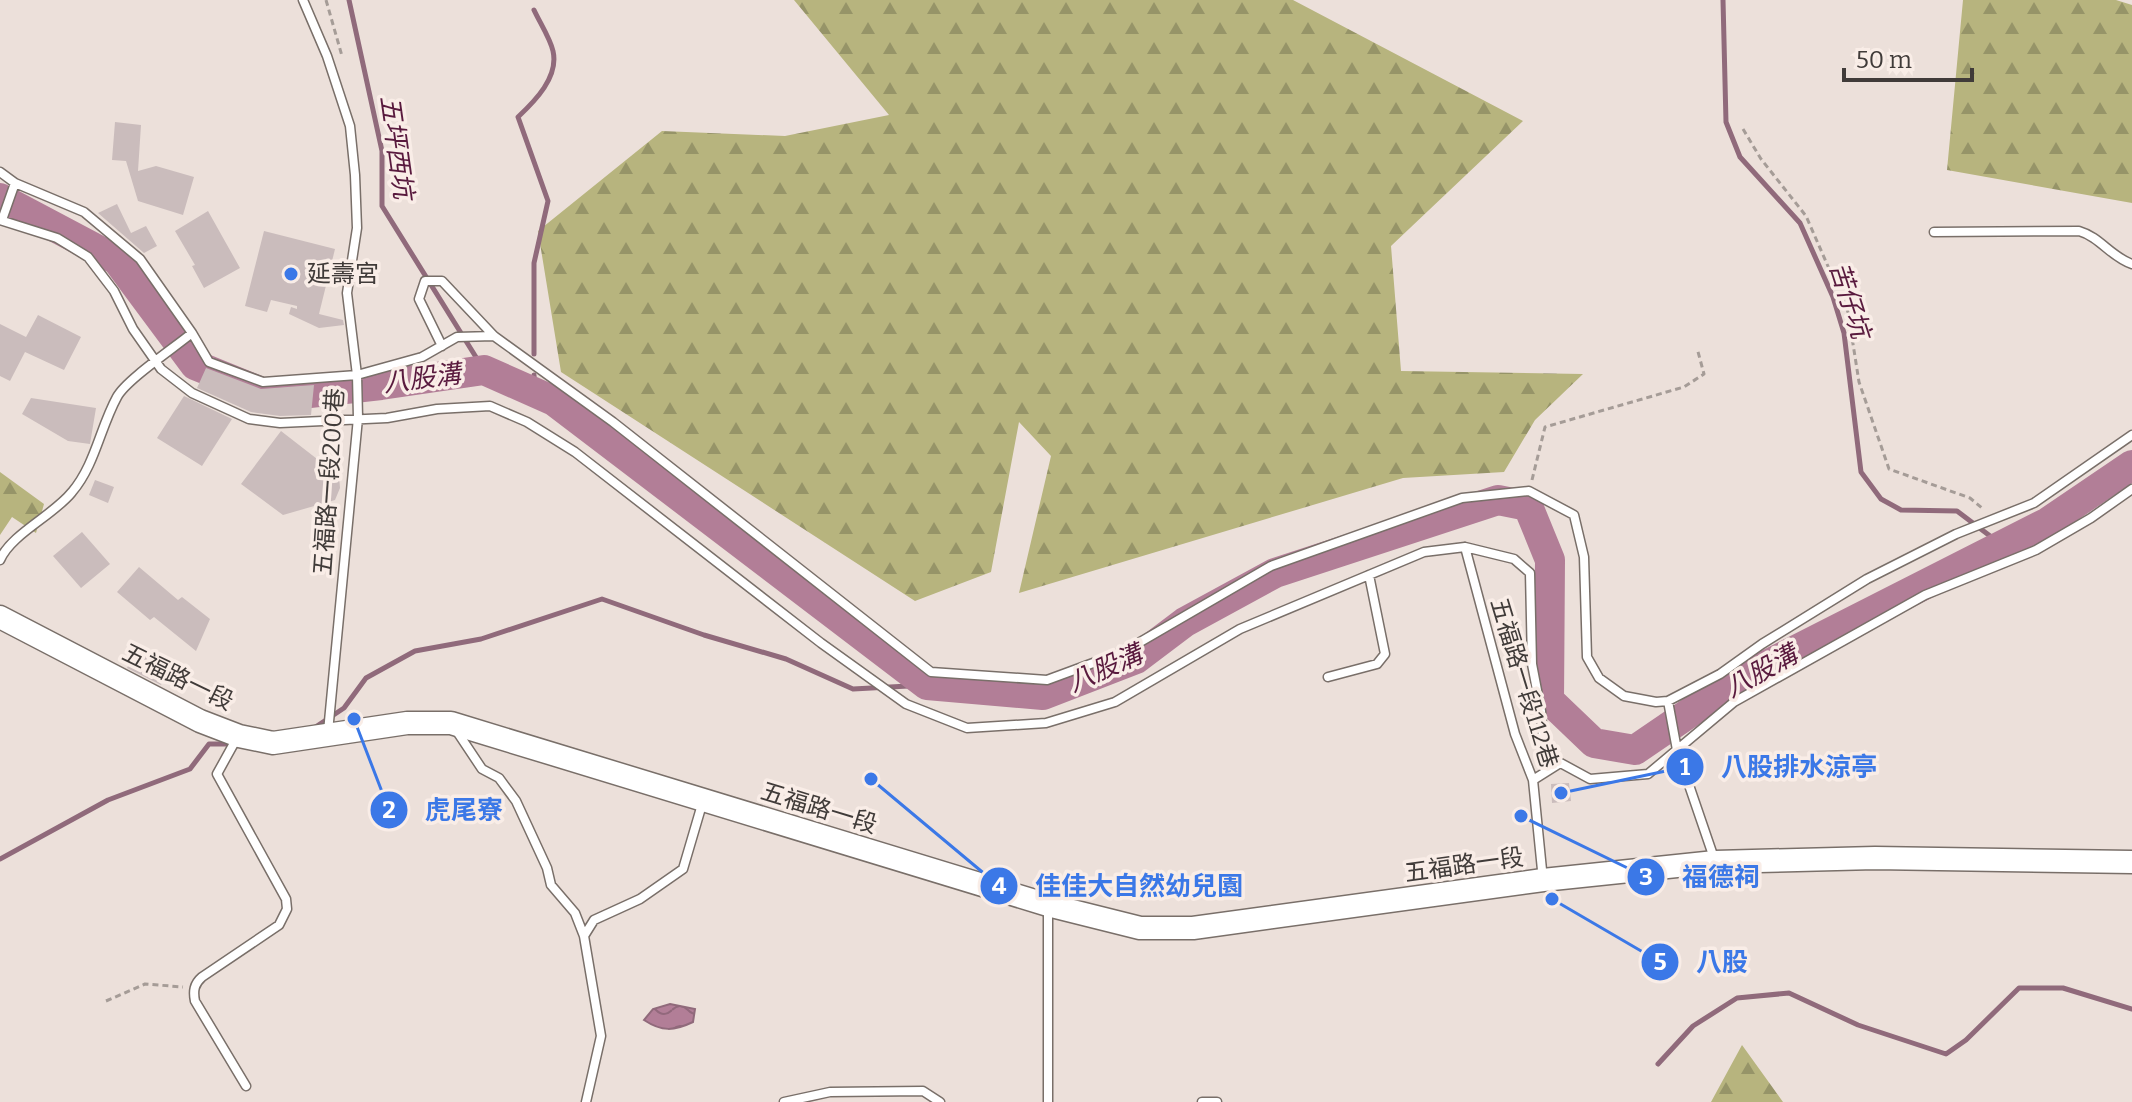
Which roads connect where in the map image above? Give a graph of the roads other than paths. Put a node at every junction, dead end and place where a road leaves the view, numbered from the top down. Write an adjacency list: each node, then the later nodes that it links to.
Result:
1 (303, 0): 11 (lane, 五福路一段200巷)
2 (0, 172): 3 (lane)
3 (15, 183): 4 (lane); 7 (lane)
4 (1, 220): 10 (lane)
5 (1934, 232): 6 (lane)
6 (2132, 264)
7 (192, 333): 10 (lane); 11 (lane)
8 (494, 336): 9 (lane); 9 (lane); 20 (lane)
9 (442, 346): 11 (lane)
10 (157, 363): 12 (lane); 16 (lane)
11 (357, 375): 12 (lane, 五福路一段200巷)
12 (358, 418): 17 (lane); 23 (lane, 五福路一段200巷)
13 (2132, 435): 20 (lane)
14 (2132, 489): 24 (lane)
15 (1465, 547): 17 (lane); 25 (lane); 26 (lane, 五福路一段112巷)
16 (0, 560)
17 (1369, 575): 19 (lane)
18 (0, 617): 22 (main road, 五福路一段)
19 (1328, 677)
20 (1668, 701): 24 (lane)
21 (451, 723): 23 (main road, 五福路一段); 27 (main road, 五福路一段); 32 (lane)
22 (239, 736): 23 (main road, 五福路一段); 33 (lane)
23 (327, 737)
24 (1677, 750): 25 (lane); 28 (lane)
25 (1560, 763): 26 (lane)
26 (1533, 780): 30 (lane, 五福路一段112巷)
27 (703, 800): 31 (main road, 五福路一段); 32 (lane)
28 (1715, 862): 29 (main road, 五福路一段); 30 (main road, 五福路一段)
29 (2132, 862)
30 (1543, 880): 31 (main road, 五福路一段)
31 (1048, 905): 37 (lane)
32 (584, 936): 34 (lane)
33 (246, 1086)
34 (586, 1102)
35 (784, 1102): 36 (lane)
36 (940, 1102)
37 (1048, 1102)
38 (1202, 1102): 39 (lane)
39 (1217, 1102)

